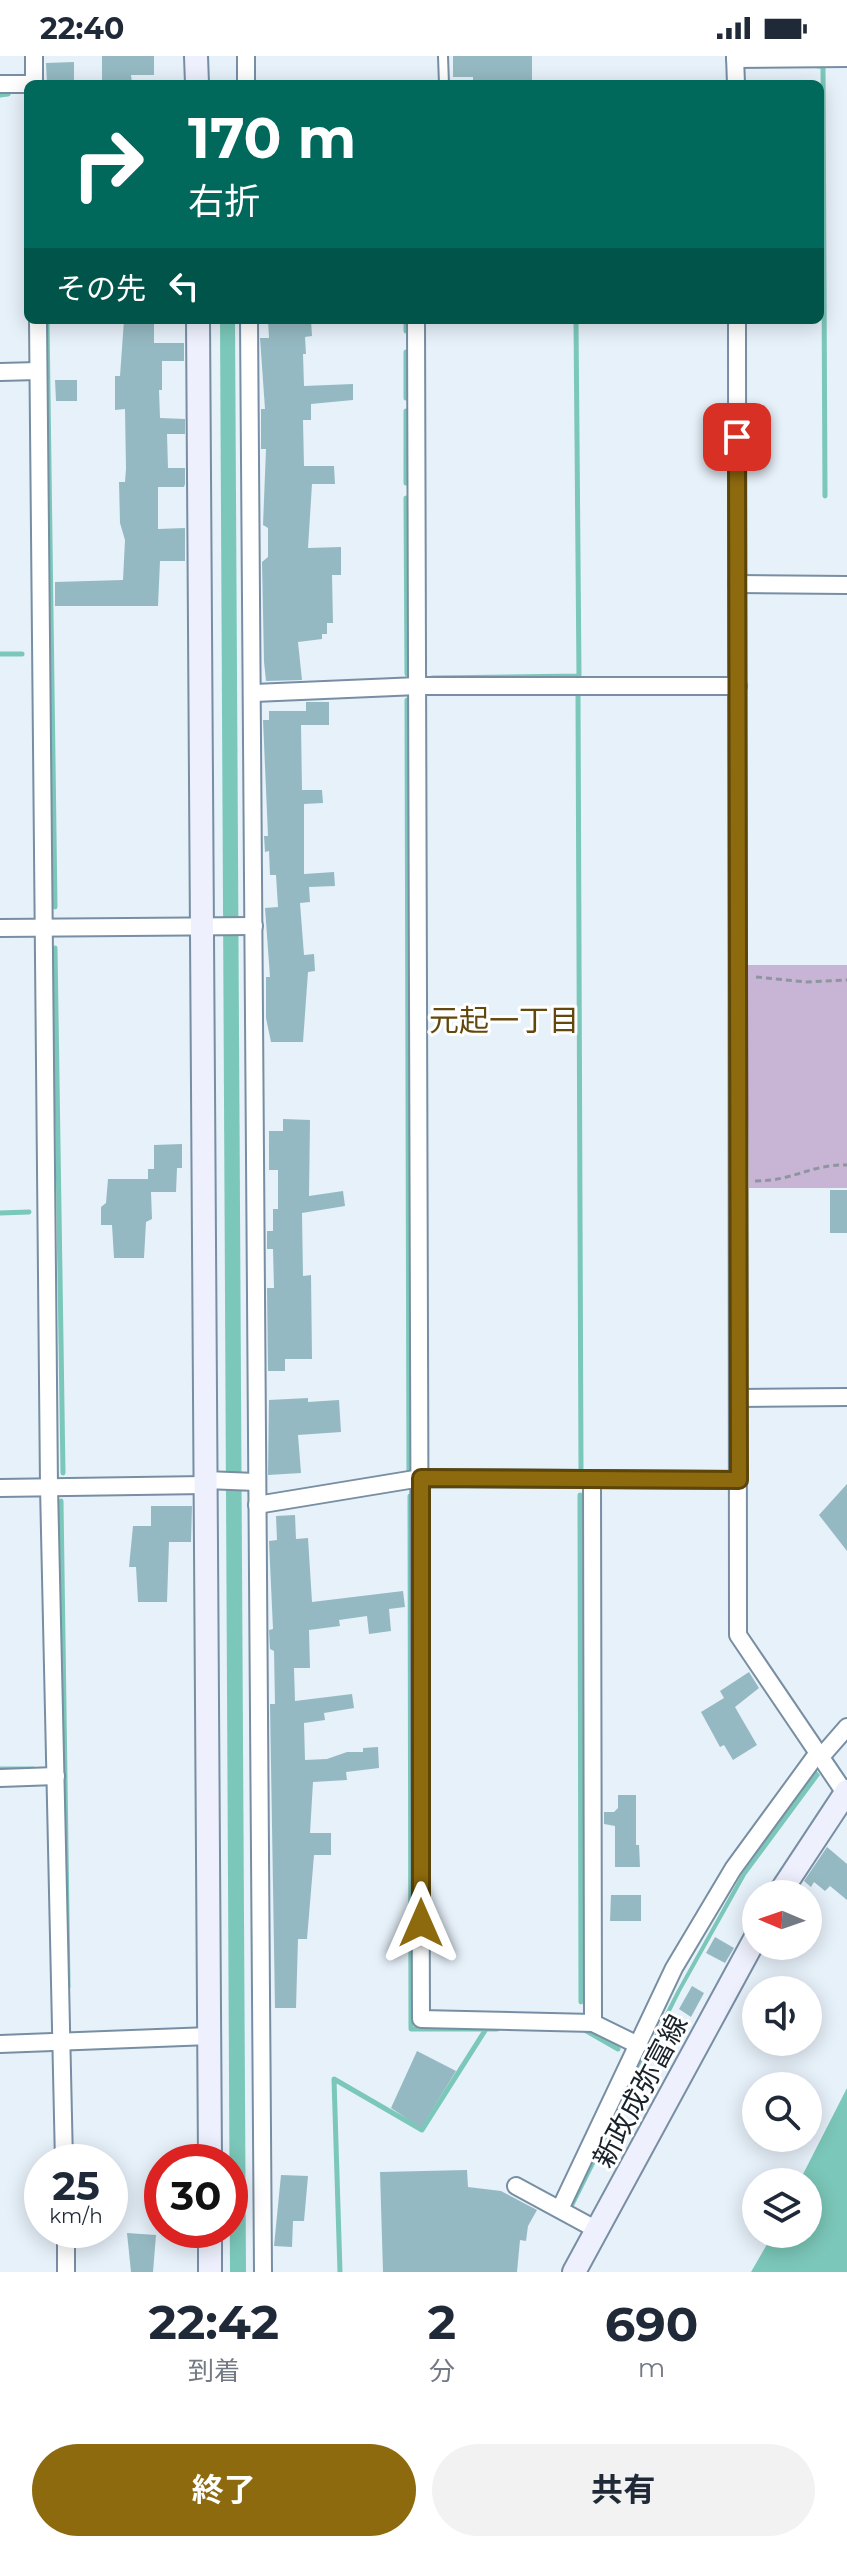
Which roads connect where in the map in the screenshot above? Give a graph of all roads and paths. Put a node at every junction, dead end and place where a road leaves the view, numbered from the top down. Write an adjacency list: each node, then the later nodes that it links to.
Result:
1 (34, 56): 7 (street)
2 (196, 56): 8 (street)
3 (246, 56): 9 (street)
4 (443, 56): 10 (lane)
5 (735, 58): 6 (street); 11 (street)
6 (847, 58)
7 (34, 80)
8 (197, 80)
9 (246, 80)
10 (444, 80)
11 (736, 80)
12 (0, 84): 13 (street)
13 (24, 84)
14 (38, 324): 19 (street)
15 (198, 324): 26 (street)
16 (249, 324): 25 (street)
17 (416, 324): 23 (street)
18 (737, 324): 21 (street)
19 (38, 371): 20 (street); 28 (street)
20 (0, 372)
21 (737, 584): 22 (street); 24 (street)
22 (847, 585)
23 (418, 686): 24 (street); 25 (street); 36 (street)
24 (738, 686): 30 (street)
25 (254, 693): 27 (street)
26 (206, 924): 27 (street); 28 (street); 39 (street)
27 (250, 926): 40 (street)
28 (44, 927): 29 (street); 41 (street)
29 (0, 928)
30 (739, 977): 31 (path); 33 (street)
31 (847, 980)
32 (847, 1165): 33 (path)
33 (739, 1181): 35 (street)
34 (847, 1397): 35 (street)
35 (740, 1398): 38 (street)
36 (421, 1478): 37 (street); 43 (street); 51 (street)
37 (592, 1479): 38 (street); 51 (street)
38 (739, 1480): 45 (street)
39 (209, 1482): 40 (street); 41 (street); 52 (street)
40 (252, 1482): 43 (street)
41 (49, 1487): 42 (street); 46 (street)
42 (0, 1488)
43 (257, 1505): 65 (street)
44 (847, 1727): 45 (street)
45 (819, 1756): 48 (street); 55 (street)
46 (56, 1776): 47 (street); 53 (street)
47 (0, 1778)
48 (846, 1792): 49 (street)
49 (788, 1880)
50 (744, 1960): 60 (street, 新政成弥富線)
51 (593, 2023): 55 (street)
52 (210, 2036): 53 (street); 57 (street)
53 (63, 2043): 54 (street); 56 (street)
54 (0, 2044)
55 (638, 2045): 59 (street)
56 (64, 2144)
57 (210, 2144)
58 (516, 2186): 59 (street)
59 (560, 2209): 60 (street)
60 (599, 2231): 66 (street, 新政成弥富線)
61 (66, 2248): 63 (street)
62 (210, 2248): 64 (street)
63 (66, 2272)
64 (210, 2272)
65 (263, 2272)
66 (574, 2272)

